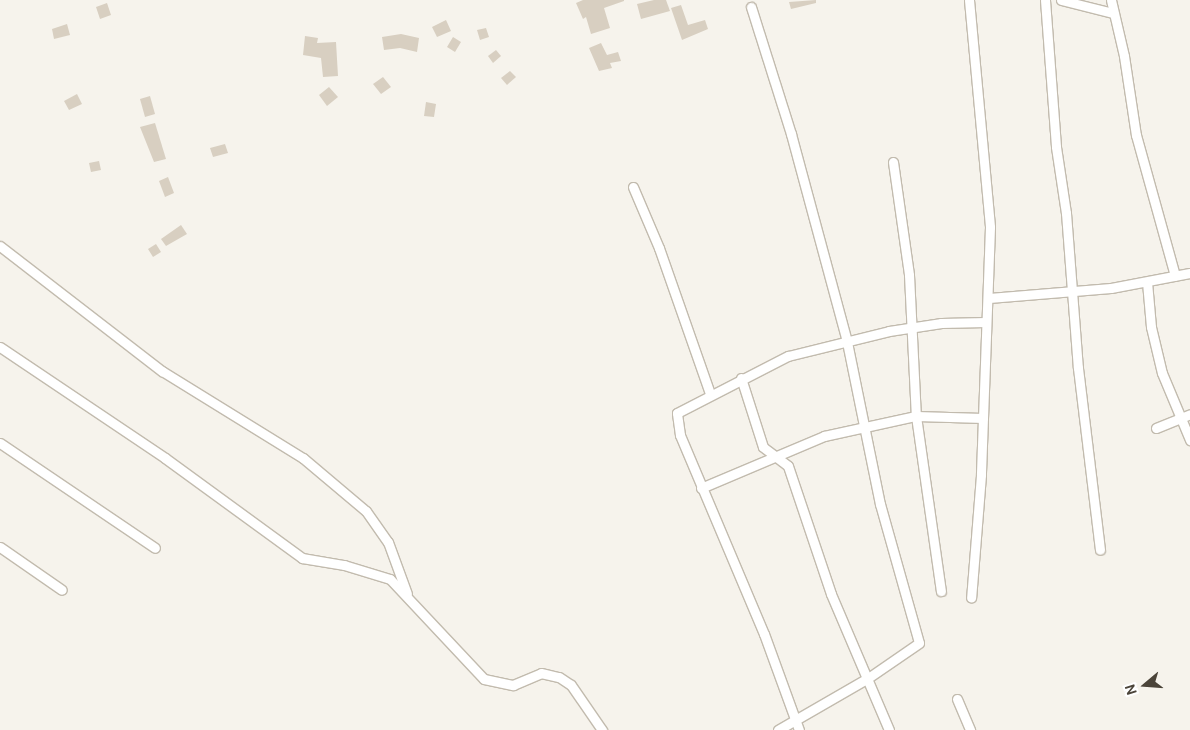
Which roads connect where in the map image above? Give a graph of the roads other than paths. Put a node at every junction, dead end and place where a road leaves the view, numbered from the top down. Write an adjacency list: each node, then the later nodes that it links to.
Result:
1 (969, 0): 14 (street)
2 (1045, 0): 13 (street)
3 (1062, 0): 6 (street)
4 (1111, 0): 6 (street)
5 (751, 7): 17 (street)
6 (1113, 13): 11 (street)
7 (893, 162): 16 (street)
8 (633, 187): 20 (street)
9 (0, 246): 36 (street)
10 (1190, 273): 11 (street)
11 (1175, 276): 12 (street)
12 (1148, 282): 13 (street); 24 (street)
13 (1072, 292): 14 (street); 33 (street)
14 (989, 298): 15 (street)
15 (986, 322): 16 (street); 23 (street)
16 (913, 328): 17 (street); 22 (street)
17 (847, 342): 19 (street); 25 (street)
18 (0, 347): 36 (street)
19 (741, 378): 20 (street); 29 (street)
20 (710, 394): 30 (street)
21 (1190, 414): 24 (street)
22 (916, 416): 23 (street); 25 (street); 35 (street)
23 (983, 418): 37 (street)
24 (1180, 418): 26 (street); 27 (street)
25 (862, 427): 29 (street); 38 (street)
26 (1156, 428)
27 (1190, 440)
28 (0, 443): 32 (street)
29 (776, 455): 30 (street); 38 (street)
30 (701, 488): 40 (street)
31 (0, 547): 34 (street)
32 (155, 548)
33 (1100, 550)
34 (62, 590)
35 (941, 591)
36 (408, 596): 41 (street)
37 (971, 598)
38 (868, 678): 40 (street); 43 (street)
39 (957, 699): 44 (street)
40 (798, 726): 42 (street)
41 (602, 730)
42 (778, 730)
43 (889, 730)
44 (970, 730)

